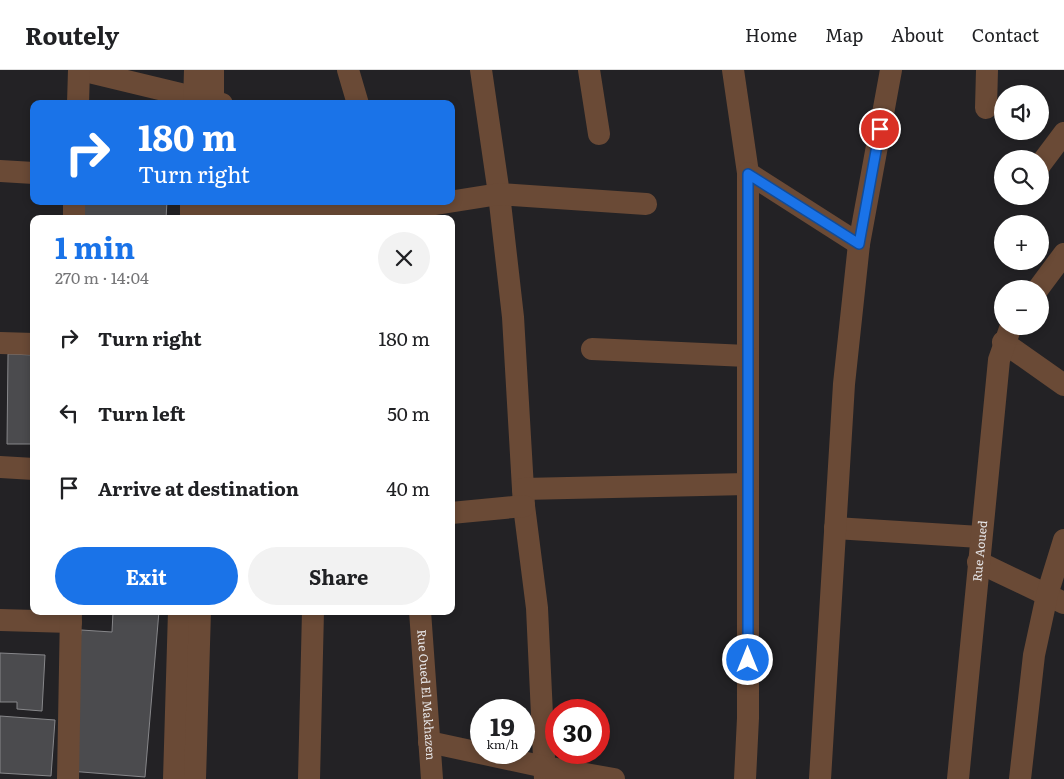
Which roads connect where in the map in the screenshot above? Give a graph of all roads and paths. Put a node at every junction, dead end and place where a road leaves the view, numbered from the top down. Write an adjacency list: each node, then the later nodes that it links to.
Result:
1 (80, 70): 10 (street); 11 (street)
2 (195, 70): 12 (street)
3 (214, 70): 13 (street)
4 (348, 70): 14 (street)
5 (481, 70): 22 (street)
6 (589, 70): 17 (street)
7 (734, 70): 21 (street)
8 (891, 70): 29 (street)
9 (987, 70): 15 (street)
10 (78, 100)
11 (199, 100)
12 (206, 100)
13 (207, 100)
14 (357, 100)
15 (986, 108)
16 (1064, 133): 18 (street)
17 (599, 134)
18 (1049, 153)
19 (0, 171): 20 (street)
20 (30, 173)
21 (748, 174): 29 (street); 37 (street)
22 (499, 194): 23 (street); 24 (street); 42 (street)
23 (455, 201)
24 (646, 204)
25 (429, 205): 27 (street)
26 (202, 210): 28 (street)
27 (397, 210): 28 (street)
28 (324, 215)
29 (859, 244): 44 (street)
30 (1064, 254): 31 (street)
31 (1045, 280)
32 (1007, 335): 45 (street, Rue Aoued)
33 (1008, 335): 38 (street)
34 (0, 343): 35 (street)
35 (30, 344)
36 (592, 349): 37 (street)
37 (747, 356): 41 (street)
38 (1064, 385)
39 (0, 467): 40 (street)
40 (30, 469)
41 (747, 484): 42 (street); 63 (street)
42 (524, 497): 43 (street); 56 (street)
43 (455, 512)
44 (835, 528): 45 (street); 64 (street)
45 (980, 538): 47 (street, Rue Aoued)
46 (1064, 540): 48 (street)
47 (978, 562): 48 (street); 65 (street, Rue Aoued)
48 (1055, 599): 66 (street)
49 (179, 615): 58 (street)
50 (200, 615): 59 (street)
51 (313, 615): 60 (street)
52 (420, 615): 55 (street, Rue Oued El Makhazen)
53 (71, 617): 54 (street); 57 (street)
54 (0, 620)
55 (429, 742): 56 (street); 61 (street, Rue Oued El Makhazen)
56 (545, 773): 62 (street)
57 (68, 779)
58 (174, 779)
59 (195, 779)
60 (309, 779)
61 (432, 779)
62 (614, 779)
63 (745, 779)
64 (820, 779)
65 (958, 779)
66 (1020, 779)

